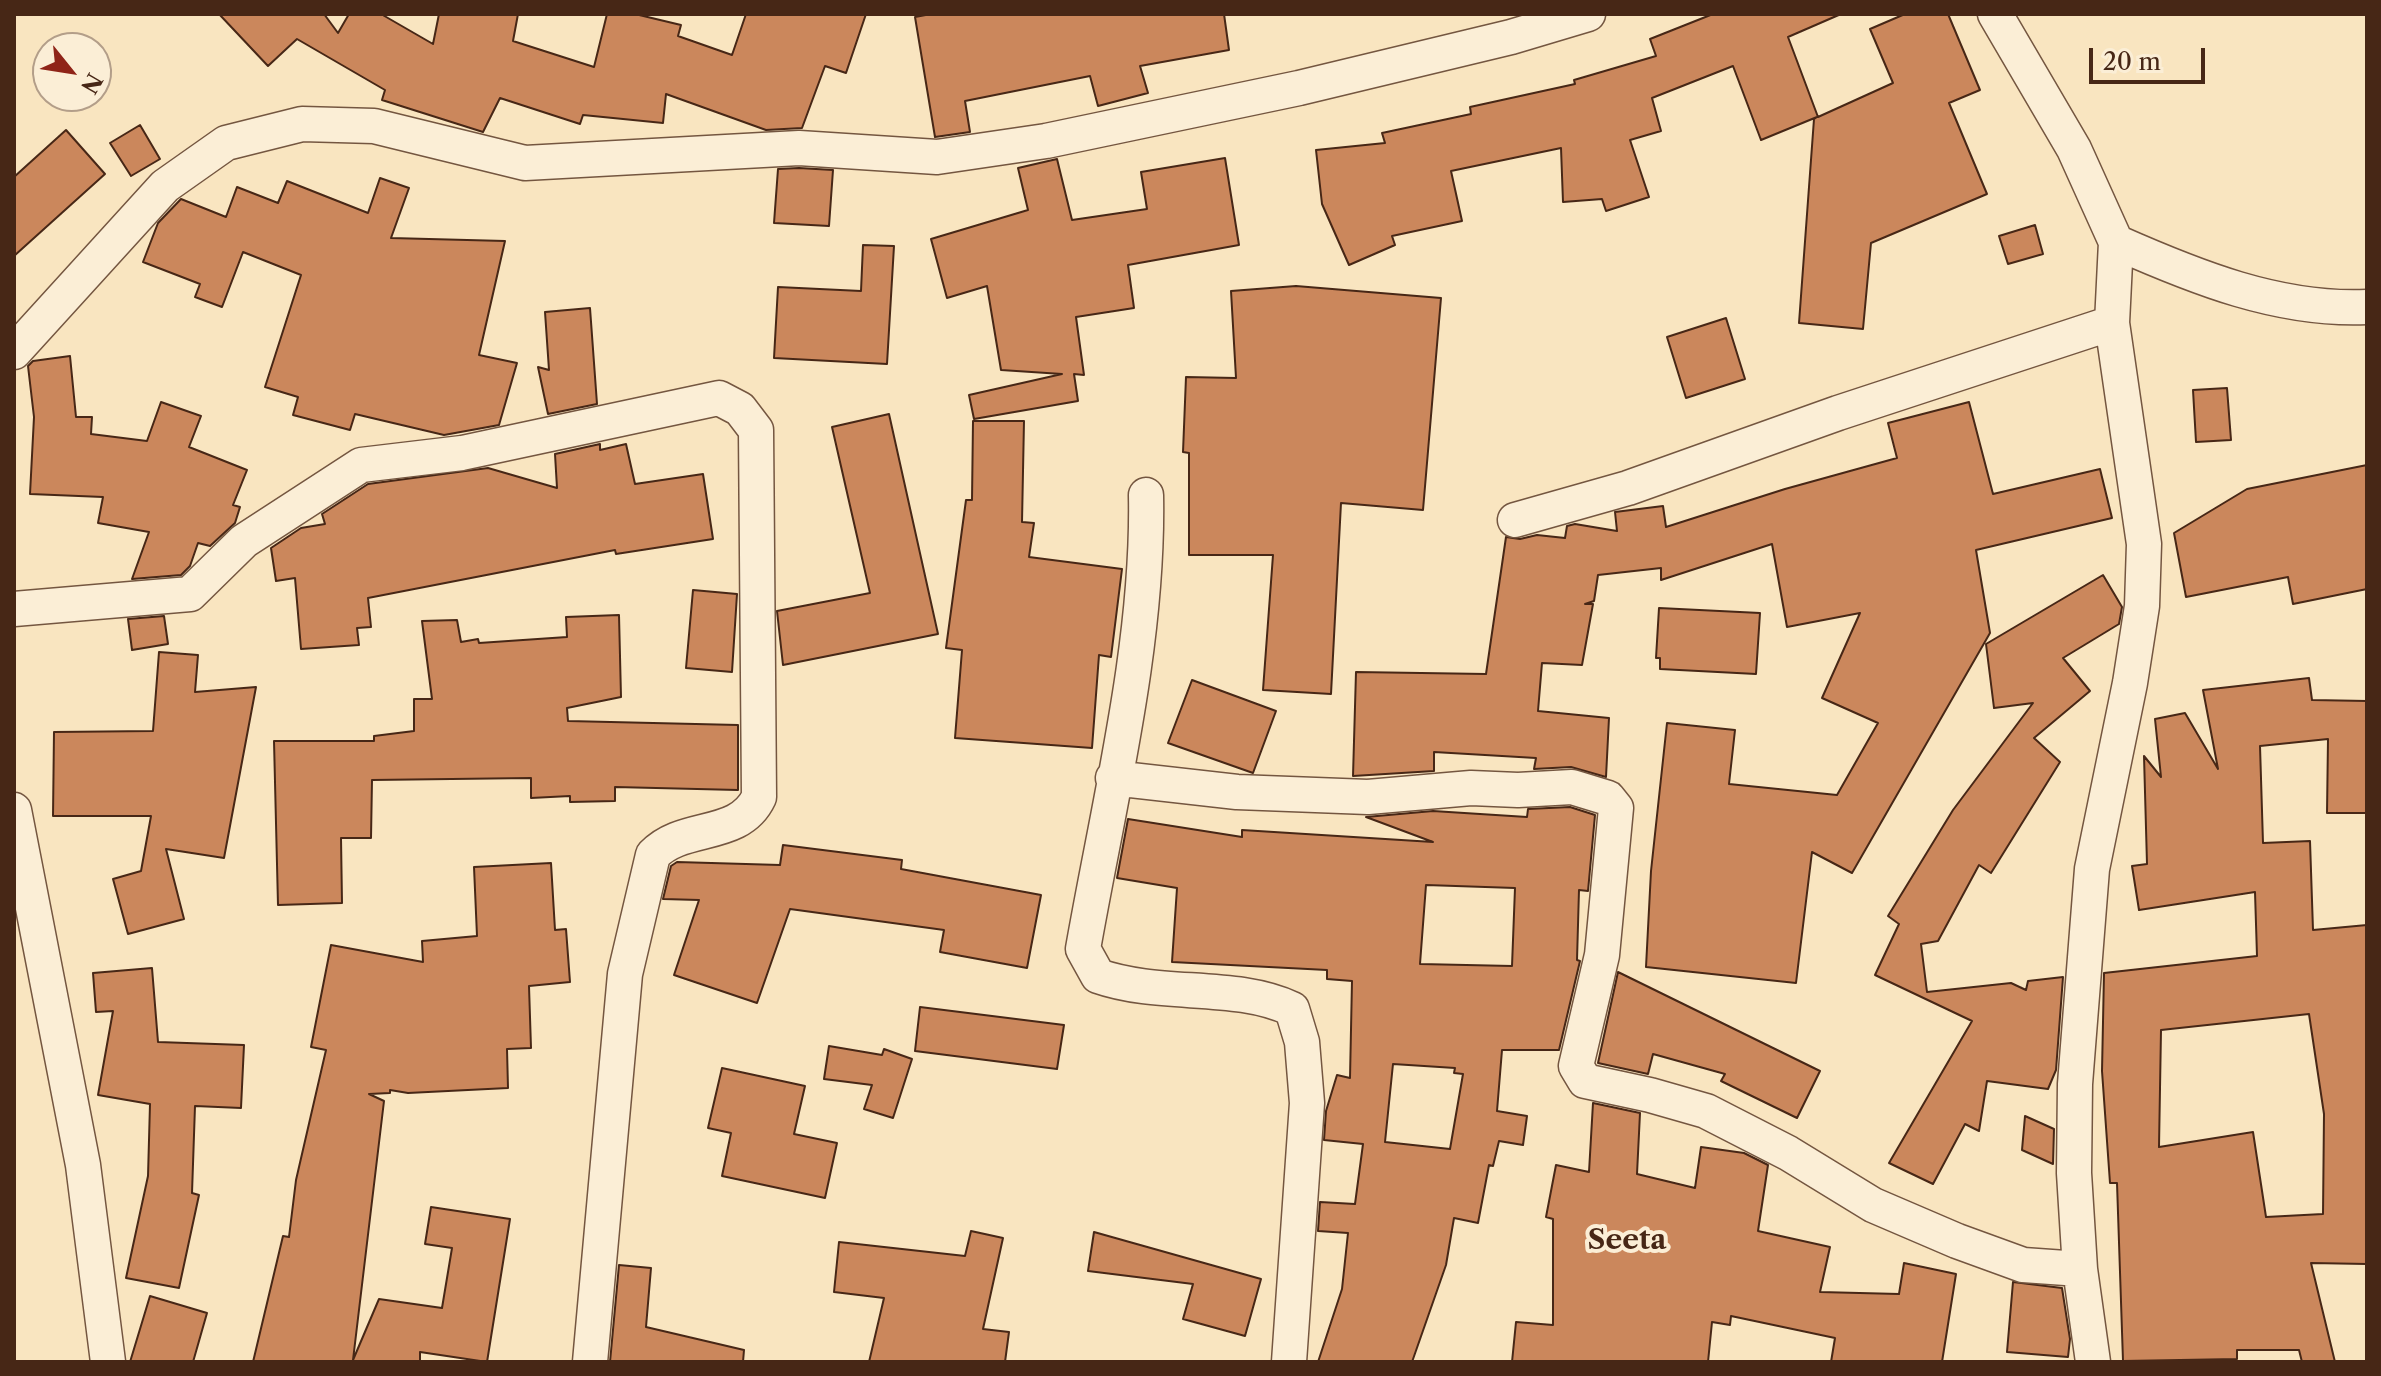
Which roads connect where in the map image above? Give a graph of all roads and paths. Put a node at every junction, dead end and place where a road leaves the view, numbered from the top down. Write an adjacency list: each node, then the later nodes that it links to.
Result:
1 (1588, 14): 6 (street)
2 (1995, 14): 3 (street)
3 (2116, 242): 4 (street); 5 (street)
4 (2367, 307)
5 (2112, 323): 8 (street); 12 (street)
6 (14, 352)
7 (1146, 495): 10 (street)
8 (1515, 520)
9 (14, 609): 14 (street)
10 (1113, 778): 12 (street); 15 (street)
11 (14, 810): 13 (street)
12 (2080, 1269): 16 (street)
13 (108, 1362)
14 (590, 1362)
15 (1289, 1362)
16 (2093, 1362)

